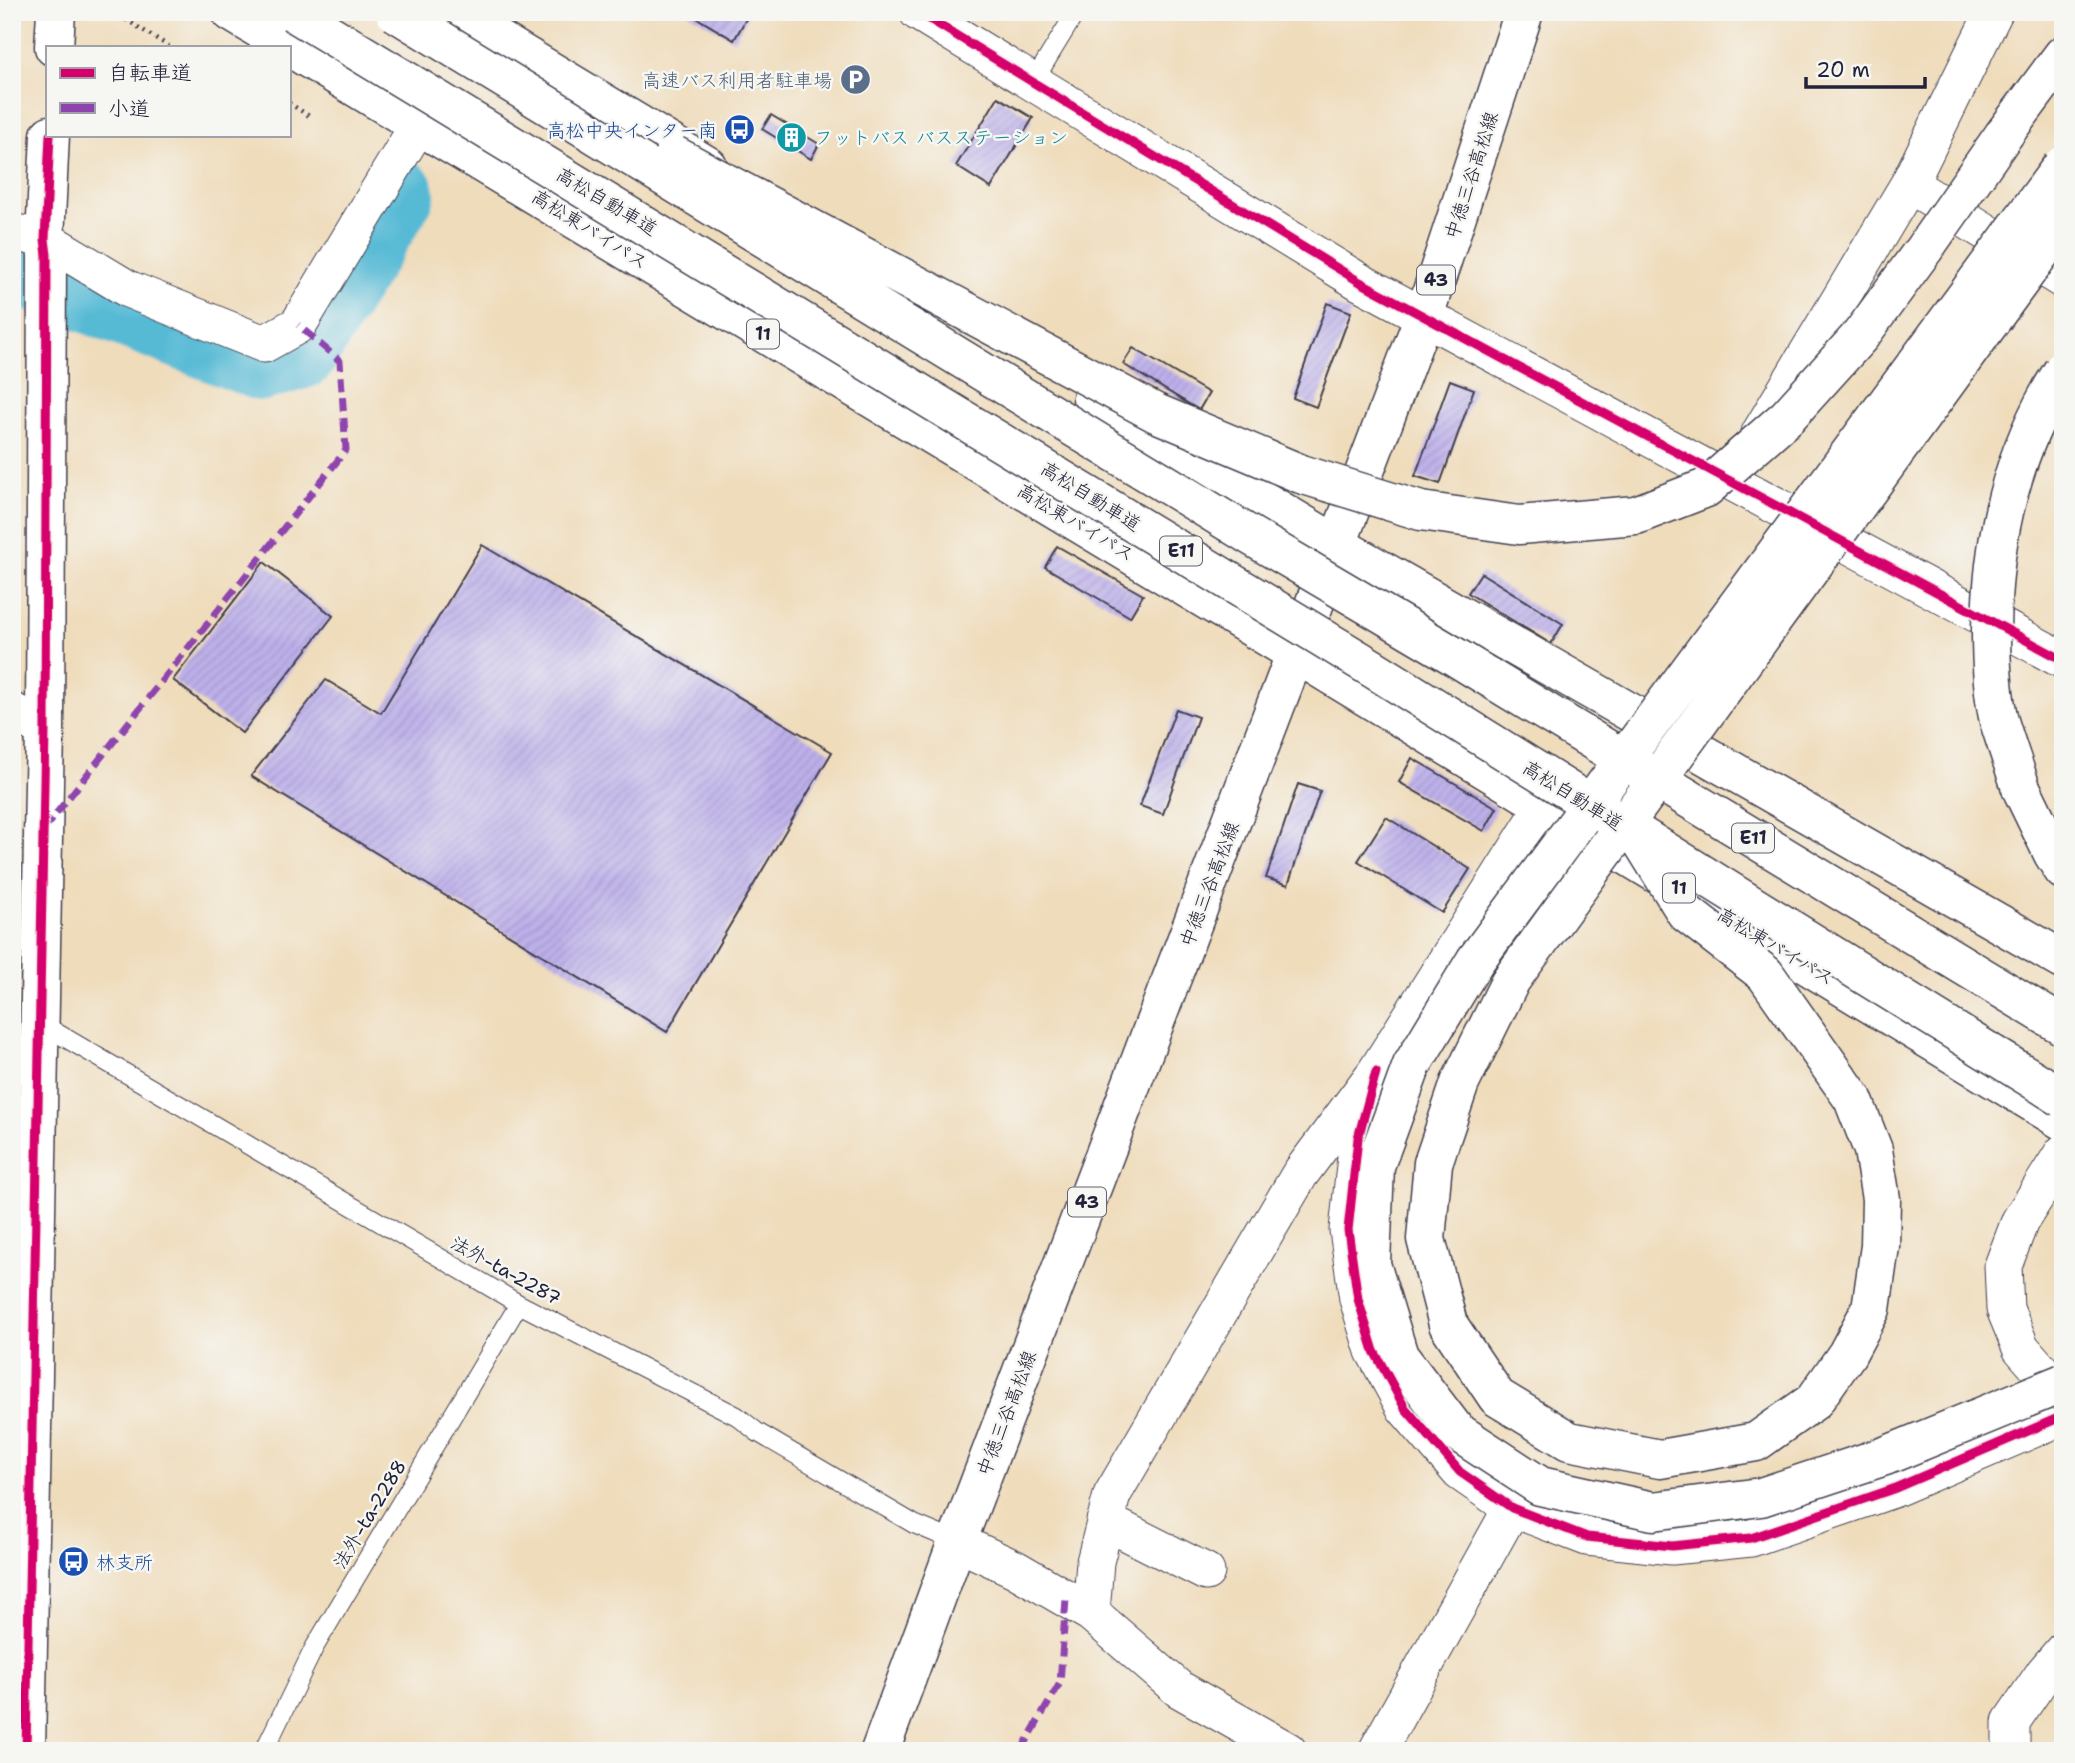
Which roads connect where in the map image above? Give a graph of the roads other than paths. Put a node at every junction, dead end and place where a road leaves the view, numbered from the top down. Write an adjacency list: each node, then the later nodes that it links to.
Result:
1 (55, 12): 11 (main road)
2 (231, 12): 12 (main road, 高松東バイパス / 11)
3 (293, 12): 32 (main road, 高松自動車道 / E11, bridge)
4 (395, 12): 36 (main road, E11, bridge)
5 (407, 12): 14 (main road, bridge)
6 (918, 12): 15 (street)
7 (1076, 12): 15 (lane)
8 (1524, 12): 23 (main road, 中徳三谷高松線 / 43)
9 (1994, 12): 19 (street)
10 (474, 18): 26 (main road)
11 (54, 46)
12 (288, 46)
13 (290, 47): 16 (main road, 高松東バイパス / 11)
14 (2063, 55)
15 (1033, 82): 23 (street)
16 (419, 124): 21 (street); 27 (main road, 高松東バイパス / 11)
17 (50, 136): 21 (main road)
18 (2062, 165): 42 (main road, bridge)
19 (1909, 184): 22 (street); 25 (street)
20 (2063, 222): 32 (main road, bridge)
21 (35, 242): 30 (main road)
22 (2063, 280)
23 (1424, 316): 25 (street); 26 (main road, 中徳三谷高松線 / 43)
24 (2063, 370): 33 (main road, bridge)
25 (1731, 482): 28 (street)
26 (1336, 544): 27 (main road, 中徳三谷高松線 / 43); 34 (main road)
27 (1296, 654): 31 (main road, 高松東バイパス / 11); 48 (main road, 中徳三谷高松線 / 43)
28 (2063, 660)
29 (12, 711): 30 (street)
30 (45, 730): 35 (main road)
31 (1545, 805): 37 (street); 39 (main road, 高松東バイパス / 11)
32 (1639, 837): 38 (main road, 高松自動車道 / E11, bridge)
33 (2063, 870)
34 (2063, 960)
35 (40, 1023): 41 (lane, 法外-ta-2287); 45 (main road)
36 (2063, 1026)
37 (1376, 1072): 46 (street); 47 (street)
38 (2063, 1098)
39 (2063, 1121)
40 (2063, 1153): 43 (street)
41 (519, 1304): 48 (lane, 法外-ta-2287); 53 (lane, 法外-ta-2288)
42 (2063, 1383)
43 (2063, 1390)
44 (2063, 1416): 46 (street)
45 (23, 1434): 52 (main road)
46 (1512, 1508): 56 (street)
47 (1105, 1521): 49 (street); 50 (street)
48 (957, 1542): 50 (street); 54 (main road, 中徳三谷高松線 / 43)
49 (1206, 1572)
50 (1091, 1613): 55 (street)
51 (2063, 1651): 57 (street)
52 (26, 1751)
53 (264, 1751)
54 (880, 1751)
55 (1288, 1751)
56 (1377, 1751)
57 (2011, 1751)

